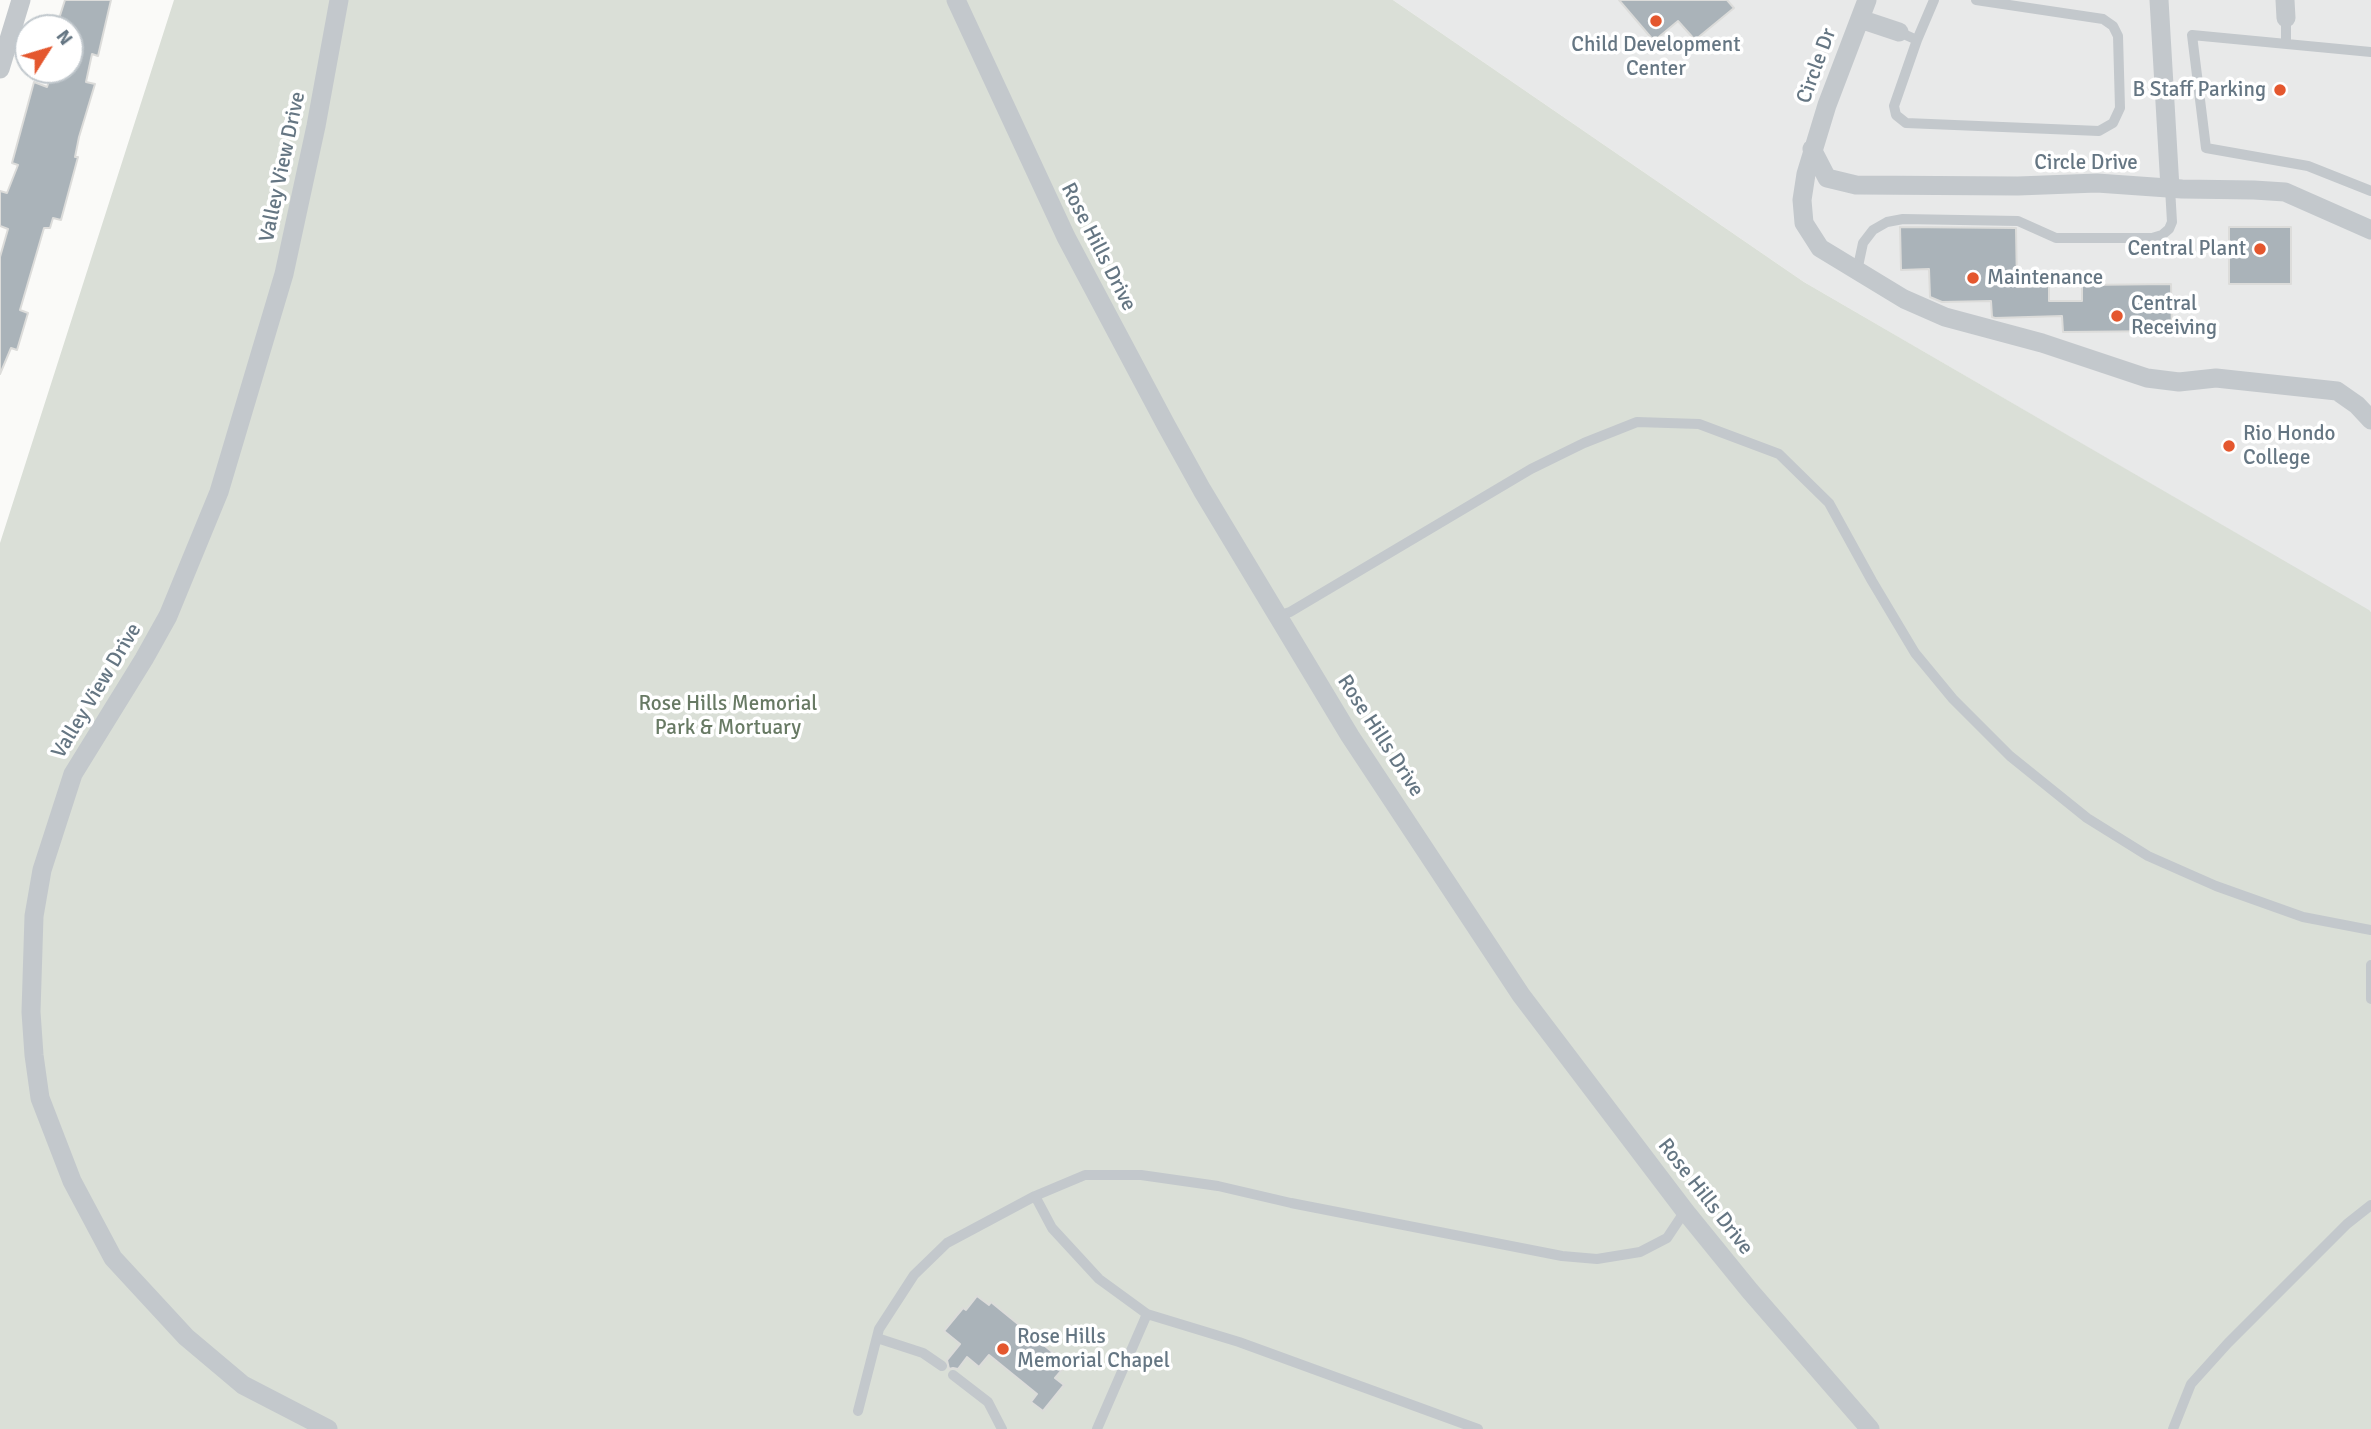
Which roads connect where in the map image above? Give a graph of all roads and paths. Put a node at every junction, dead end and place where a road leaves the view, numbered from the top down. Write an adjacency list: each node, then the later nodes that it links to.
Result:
1 (21, 0): 14 (street)
2 (339, 0): 33 (street, Valley View Drive)
3 (956, 0): 21 (street, Rose Hills Drive)
4 (1867, 0): 10 (street, Circle Dr)
5 (1934, 0): 11 (lane)
6 (1976, 0): 8 (lane)
7 (2159, 0): 16 (street)
8 (2041, 5): 11 (lane)
9 (2285, 9): 12 (lane)
10 (1860, 19): 11 (street); 15 (street, Circle Dr)
11 (1908, 36)
12 (2286, 44): 13 (lane); 17 (lane)
13 (2371, 52)
14 (0, 69)
15 (1812, 149): 16 (street, Circle Drive); 19 (street, Circle Dr)
16 (2170, 188): 18 (street, Circle Drive); 19 (lane)
17 (2371, 191)
18 (2371, 229)
19 (1857, 271): 20 (street, Circle Dr)
20 (2371, 421)
21 (1277, 617): 22 (lane); 27 (street, Rose Hills Drive)
22 (2371, 930)
23 (2371, 965): 24 (lane)
24 (2371, 999)
25 (1035, 1196): 27 (lane); 28 (lane); 29 (lane)
26 (2371, 1205): 38 (lane)
27 (1685, 1211): 37 (street, Rose Hills Drive)
28 (1147, 1314): 35 (lane); 36 (lane)
29 (877, 1338): 30 (lane); 32 (lane)
30 (942, 1366)
31 (953, 1375): 34 (lane)
32 (859, 1411)
33 (328, 1429)
34 (1002, 1429)
35 (1097, 1429)
36 (1478, 1429)
37 (1870, 1429)
38 (2173, 1429)

